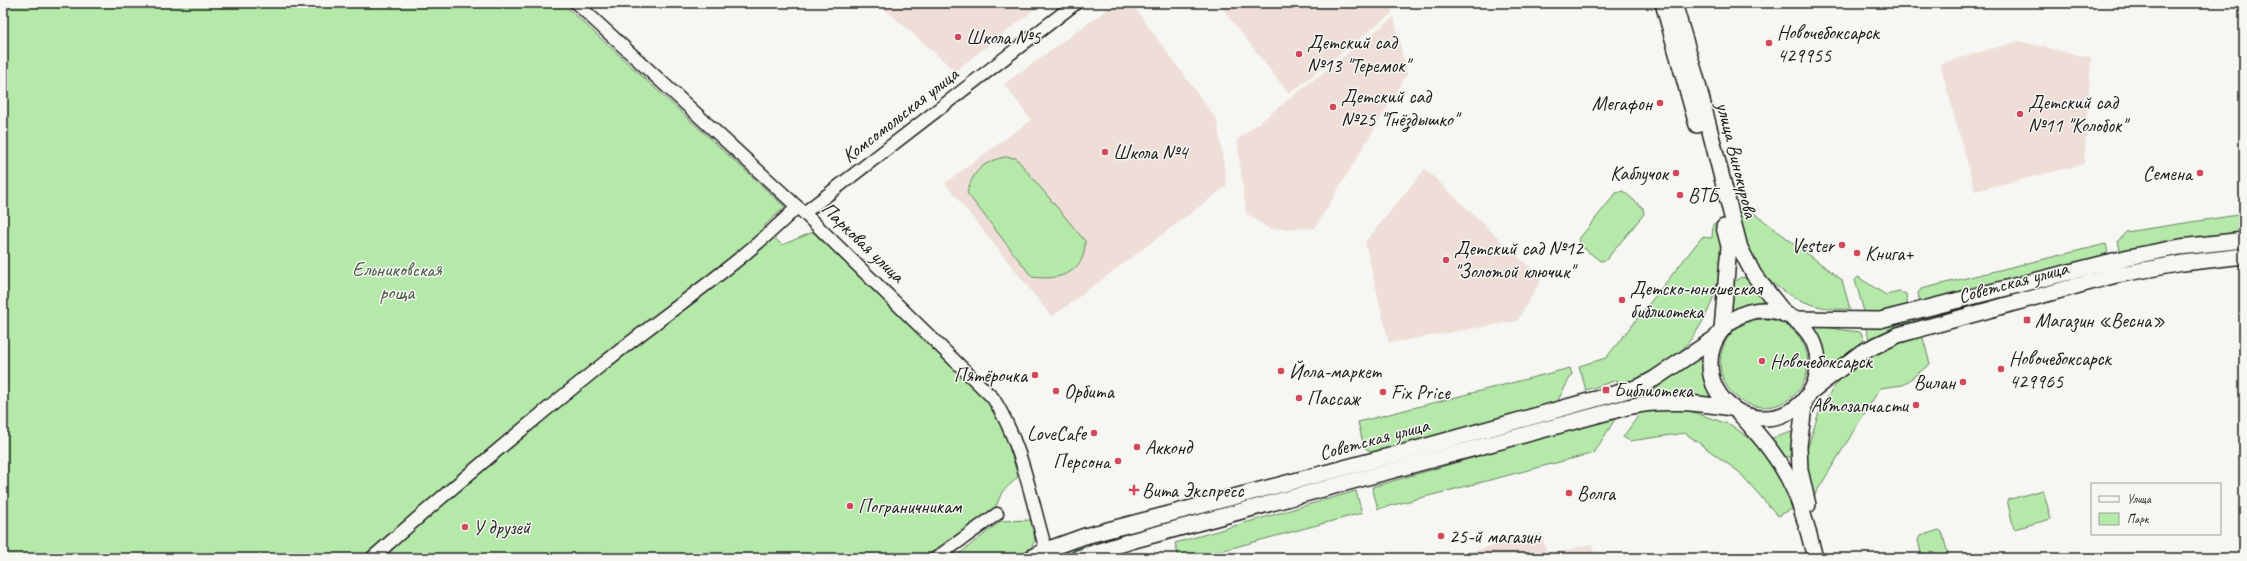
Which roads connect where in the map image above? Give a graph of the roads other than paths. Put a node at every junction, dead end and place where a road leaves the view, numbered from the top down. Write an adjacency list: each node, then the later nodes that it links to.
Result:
1 (576, 3): 5 (street, Парковая улица)
2 (1076, 3): 5 (street, Комсомольская улица)
3 (1663, 3): 9 (main road, улица Винокурова)
4 (1674, 3): 8 (main road, улица Винокурова)
5 (800, 210): 13 (street, Парковая улица); 15 (street, Комсомольская улица)
6 (2244, 240): 8 (main road, Советская улица)
7 (2244, 256): 10 (main road, Советская улица)
8 (1790, 317): 9 (main road); 10 (main road)
9 (1720, 333): 11 (main road); 13 (main road, Советская улица)
10 (1808, 396): 11 (main road); 20 (main road)
11 (1735, 410): 14 (main road, Советская улица); 19 (main road)
12 (998, 514): 16 (street)
13 (1047, 554): 17 (main road, Советская улица)
14 (1095, 555): 18 (main road, Советская улица)
15 (372, 558)
16 (936, 558)
17 (1031, 558)
18 (1078, 558)
19 (1815, 558)
20 (1821, 558)

